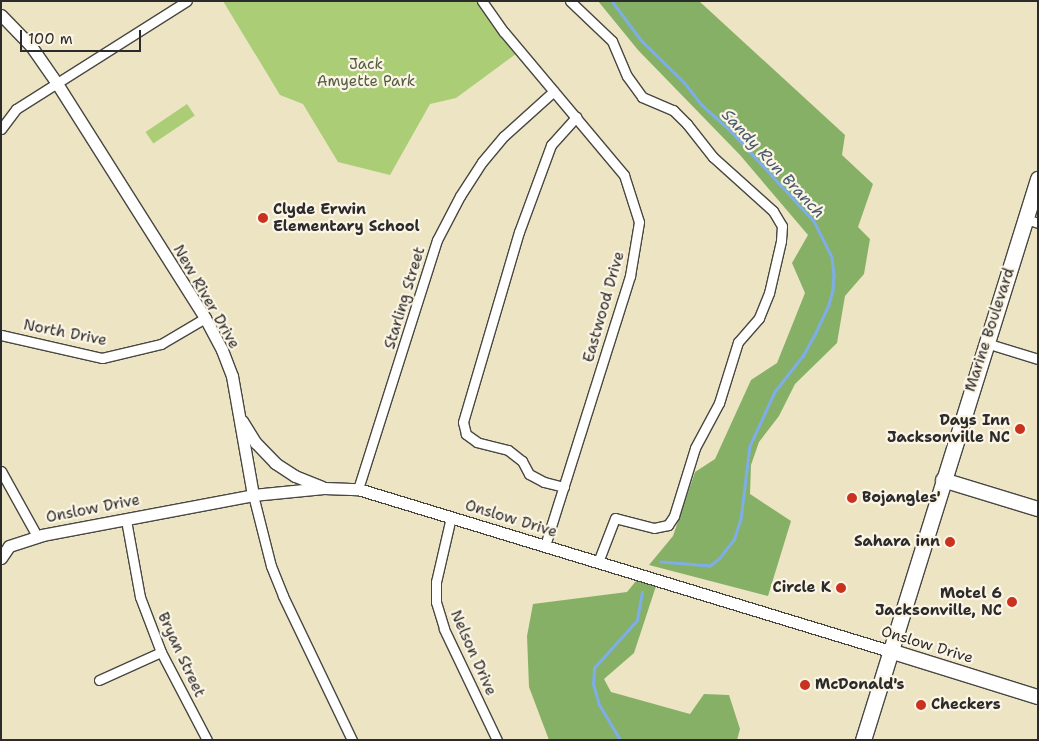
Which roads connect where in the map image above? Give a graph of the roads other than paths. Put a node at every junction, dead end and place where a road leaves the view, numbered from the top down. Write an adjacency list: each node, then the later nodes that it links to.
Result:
1 (187, 1): 5 (street)
2 (482, 1): 6 (street, Eastwood Drive)
3 (570, 1): 28 (street)
4 (1, 15): 5 (street, New River Drive)
5 (56, 82): 8 (street); 11 (street, New River Drive)
6 (554, 91): 7 (street, Eastwood Drive); 20 (street, Starling Street)
7 (576, 117): 18 (street, Eastwood Drive); 18 (street)
8 (1, 129)
9 (1038, 179): 10 (main road, Marine Boulevard)
10 (1032, 221): 13 (main road, Marine Boulevard)
11 (205, 318): 12 (street, North Drive); 15 (street, New River Drive)
12 (1, 335)
13 (986, 343): 14 (street); 17 (main road, Marine Boulevard)
14 (1038, 358)
15 (239, 416): 19 (street); 21 (street, New River Drive)
16 (1, 470): 25 (street, Onslow Drive)
17 (943, 480): 22 (main road); 29 (main road, Marine Boulevard)
18 (564, 486): 26 (street, Eastwood Drive)
19 (324, 488): 20 (street, Onslow Drive); 21 (street, Onslow Drive)
20 (358, 489): 23 (street, Onslow Drive)
21 (253, 495): 24 (street, Onslow Drive); 34 (street, New River Drive)
22 (1038, 509)
23 (451, 517): 26 (street, Onslow Drive); 35 (street, Nelson Drive)
24 (126, 520): 25 (street, Onslow Drive); 30 (street, Bryan Street)
25 (37, 536): 27 (street)
26 (545, 546): 28 (street, Onslow Drive)
27 (1, 558)
28 (598, 562): 29 (street, Onslow Drive)
29 (890, 651): 32 (main road, Onslow Drive); 36 (main road, Marine Boulevard)
30 (161, 652): 31 (street); 33 (street, Bryan Street)
31 (99, 680)
32 (1038, 697)
33 (207, 740)
34 (352, 740)
35 (496, 740)
36 (864, 740)

